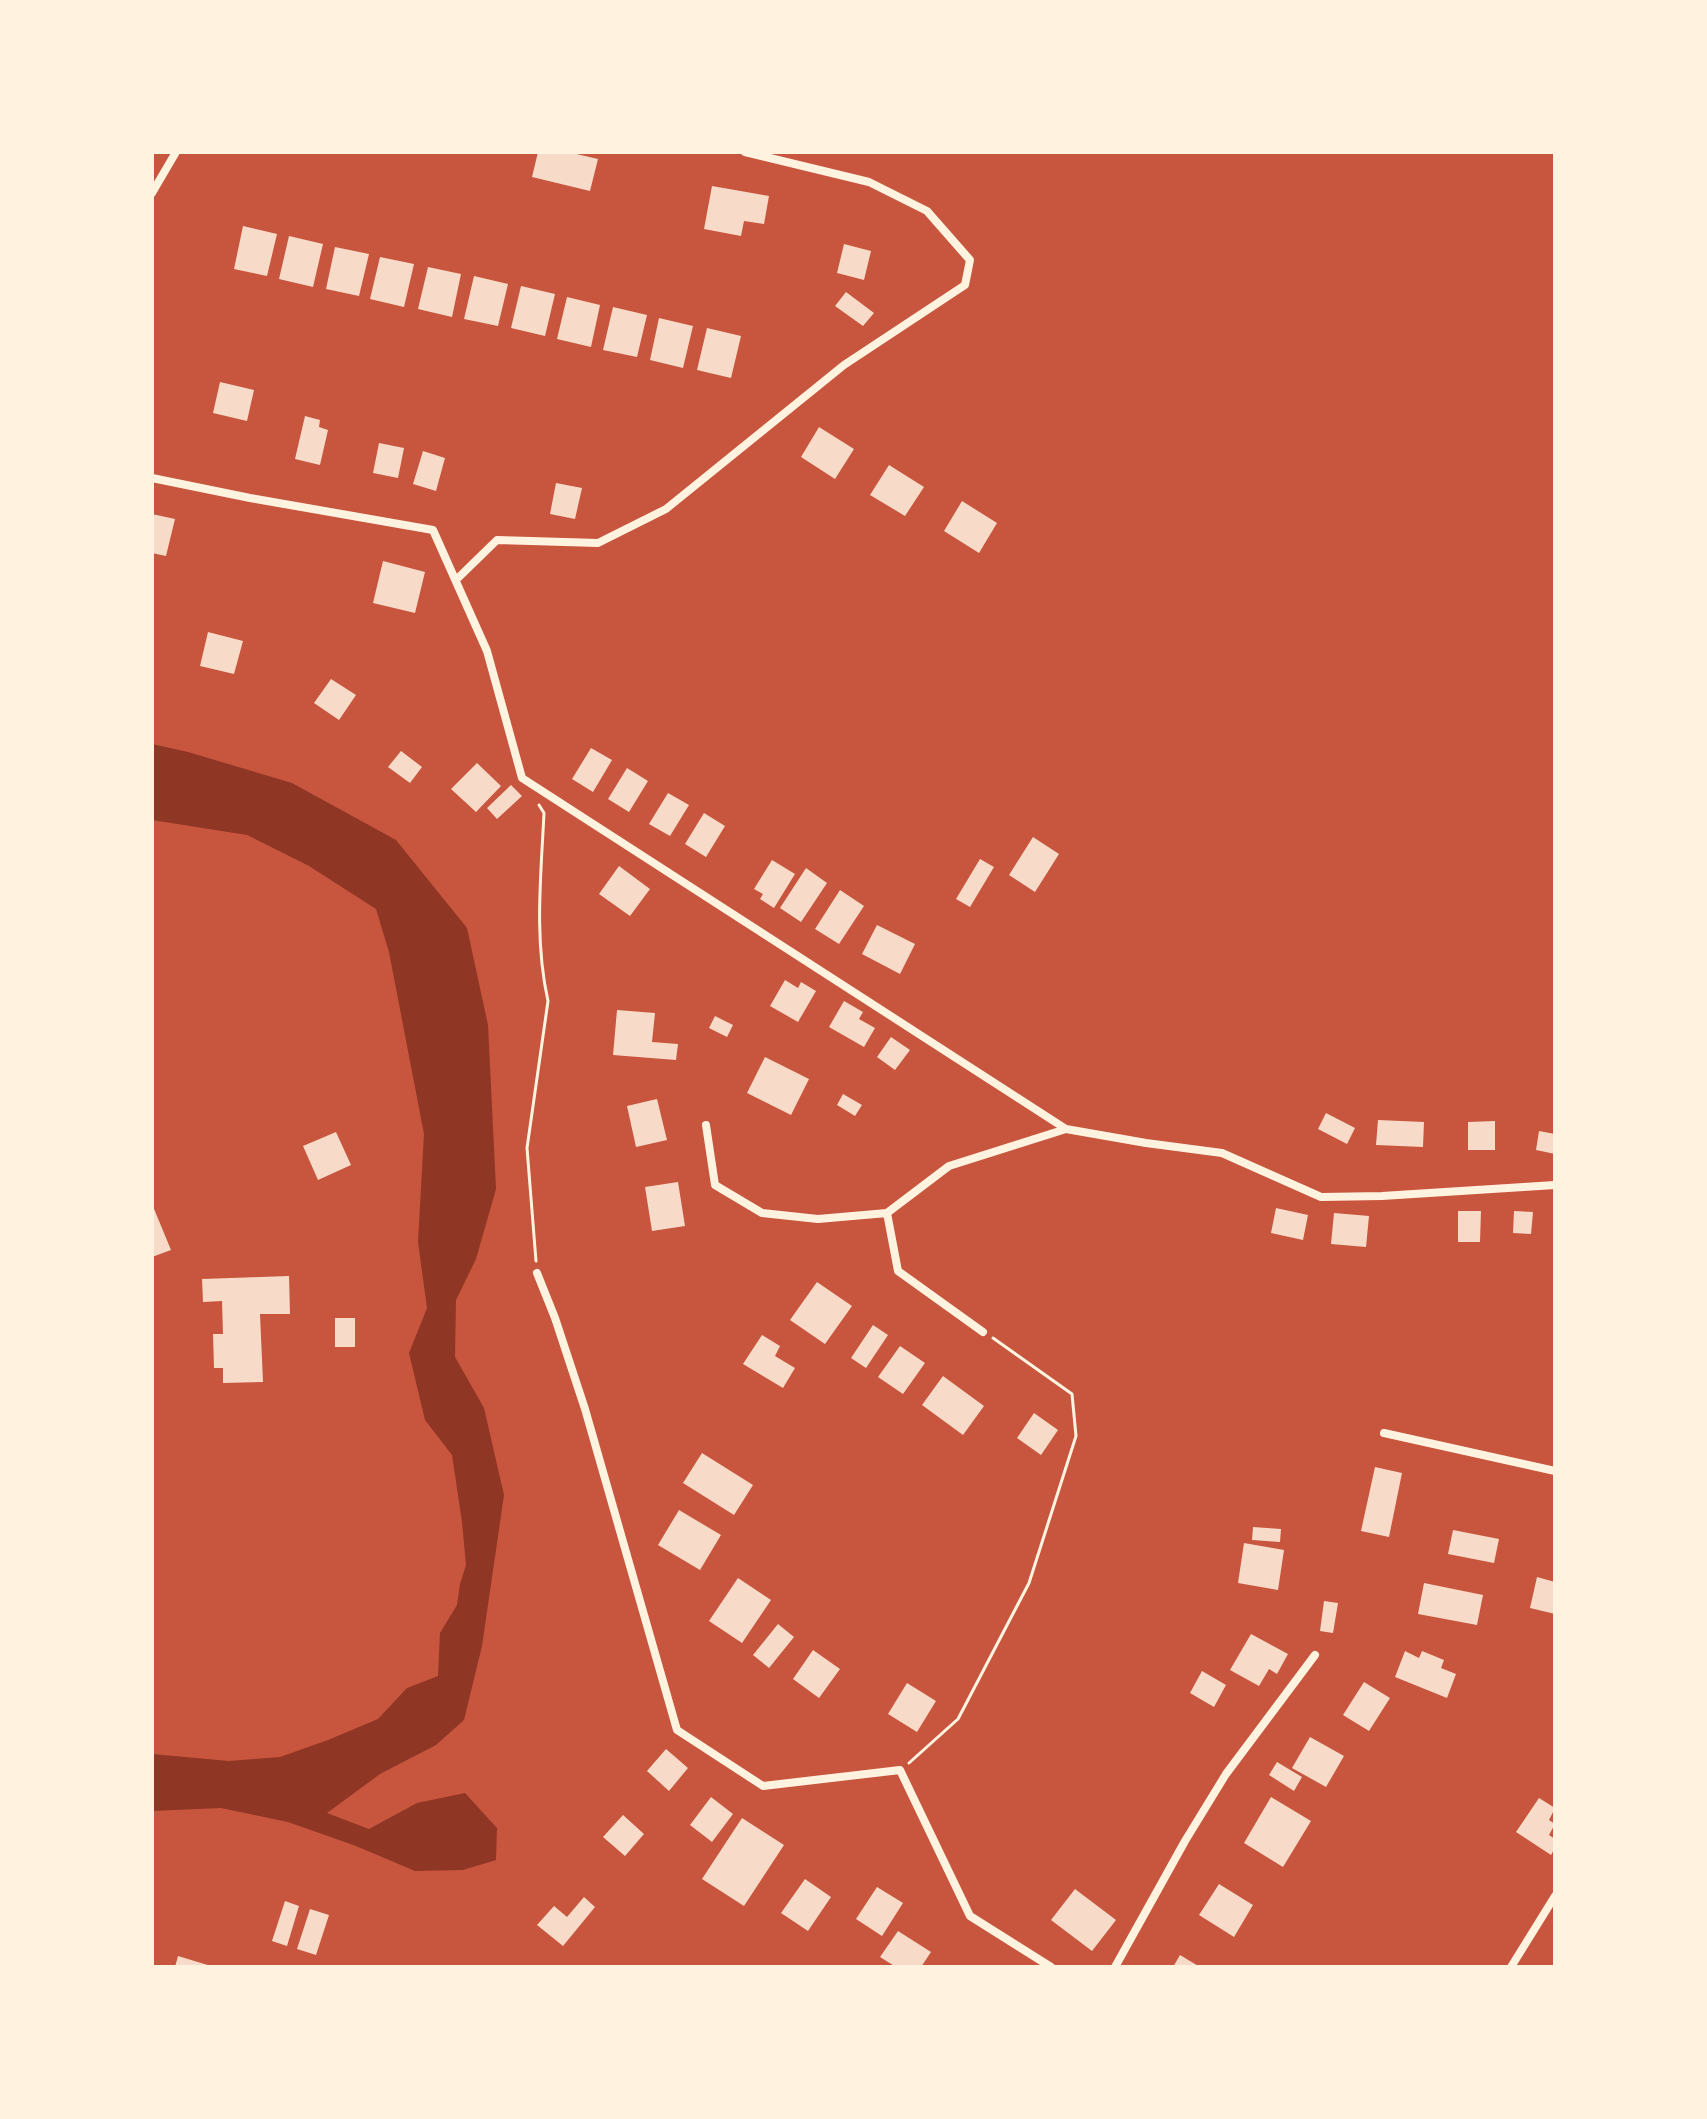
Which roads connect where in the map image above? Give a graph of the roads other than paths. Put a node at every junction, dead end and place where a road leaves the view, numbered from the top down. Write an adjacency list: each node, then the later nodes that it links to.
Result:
1 (176, 152): 3 (street)
2 (745, 152): 5 (street)
3 (152, 193)
4 (152, 478): 5 (street)
5 (456, 580): 7 (street)
6 (706, 1125): 9 (street)
7 (1066, 1129): 8 (street); 9 (street)
8 (1555, 1185)
9 (887, 1213): 11 (street)
10 (537, 1273): 16 (street)
11 (983, 1332)
12 (1384, 1433): 13 (street)
13 (1555, 1471)
14 (1315, 1655): 17 (street)
15 (1555, 1896): 18 (street)
16 (1051, 1967)
17 (1115, 1967)
18 (1511, 1967)

